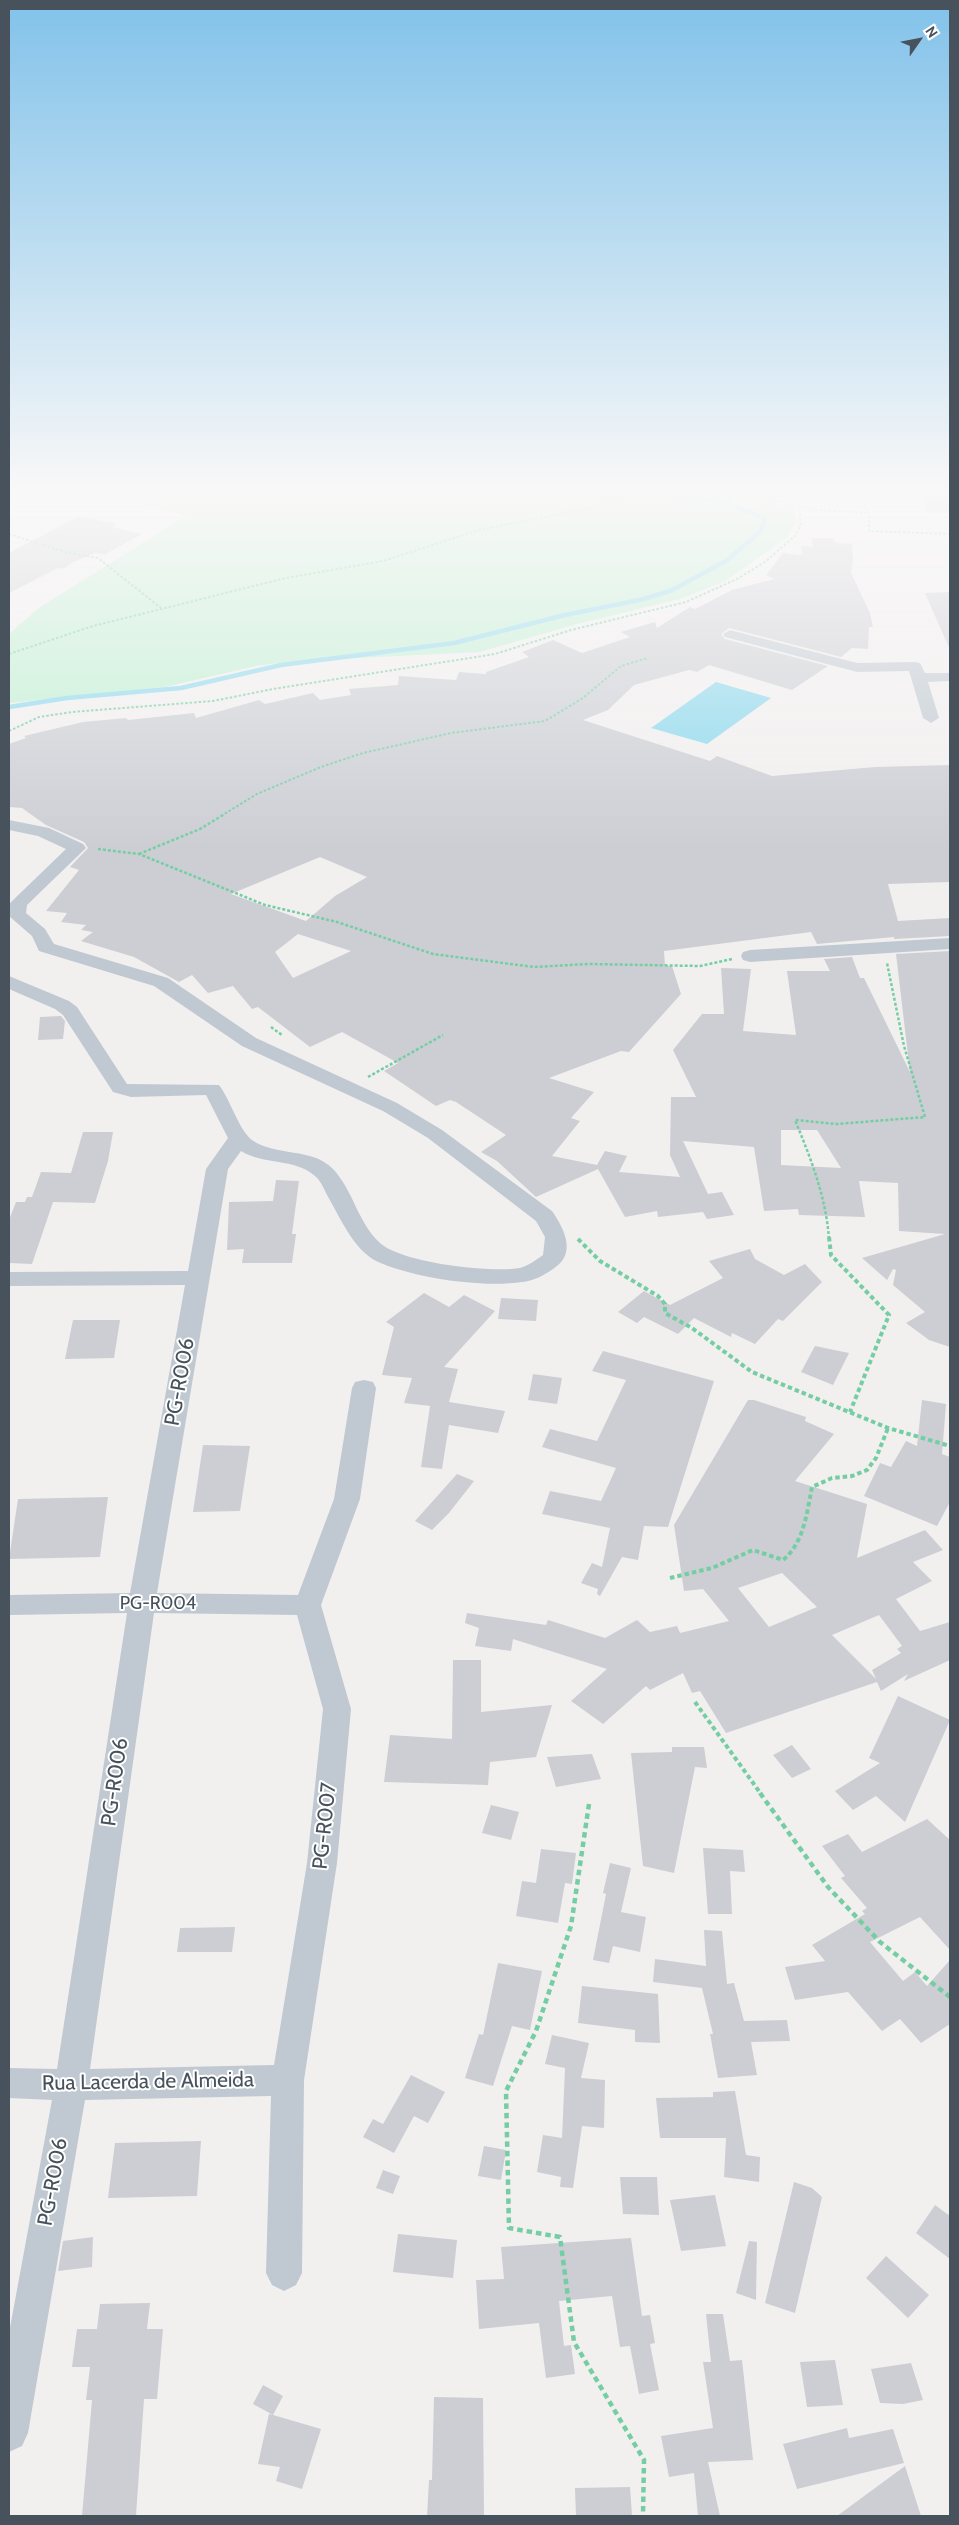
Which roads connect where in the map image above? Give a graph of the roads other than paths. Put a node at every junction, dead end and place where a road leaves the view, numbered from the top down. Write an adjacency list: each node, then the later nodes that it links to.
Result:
1 (730, 634): 3 (street)
2 (950, 677): 3 (street)
3 (918, 678): 4 (street)
4 (931, 718)
5 (9, 825): 9 (street)
6 (950, 943): 7 (street)
7 (750, 956)
8 (9, 982): 9 (street)
9 (239, 1138): 10 (street, PG-R006)
10 (198, 1278): 11 (street); 13 (street, PG-R006)
11 (9, 1279)
12 (364, 1388): 14 (street)
13 (142, 1603): 14 (street, PG-R004); 15 (street, PG-R004); 18 (street, PG-R006)
14 (308, 1605): 16 (street, PG-R007)
15 (9, 1606)
16 (288, 2080): 18 (street, Rua Lacerda de Almeida); 19 (street, PG-R007)
17 (9, 2083): 18 (street, Rua Lacerda de Almeida)
18 (70, 2085): 20 (street, PG-R006)
19 (284, 2273)
20 (9, 2433)

